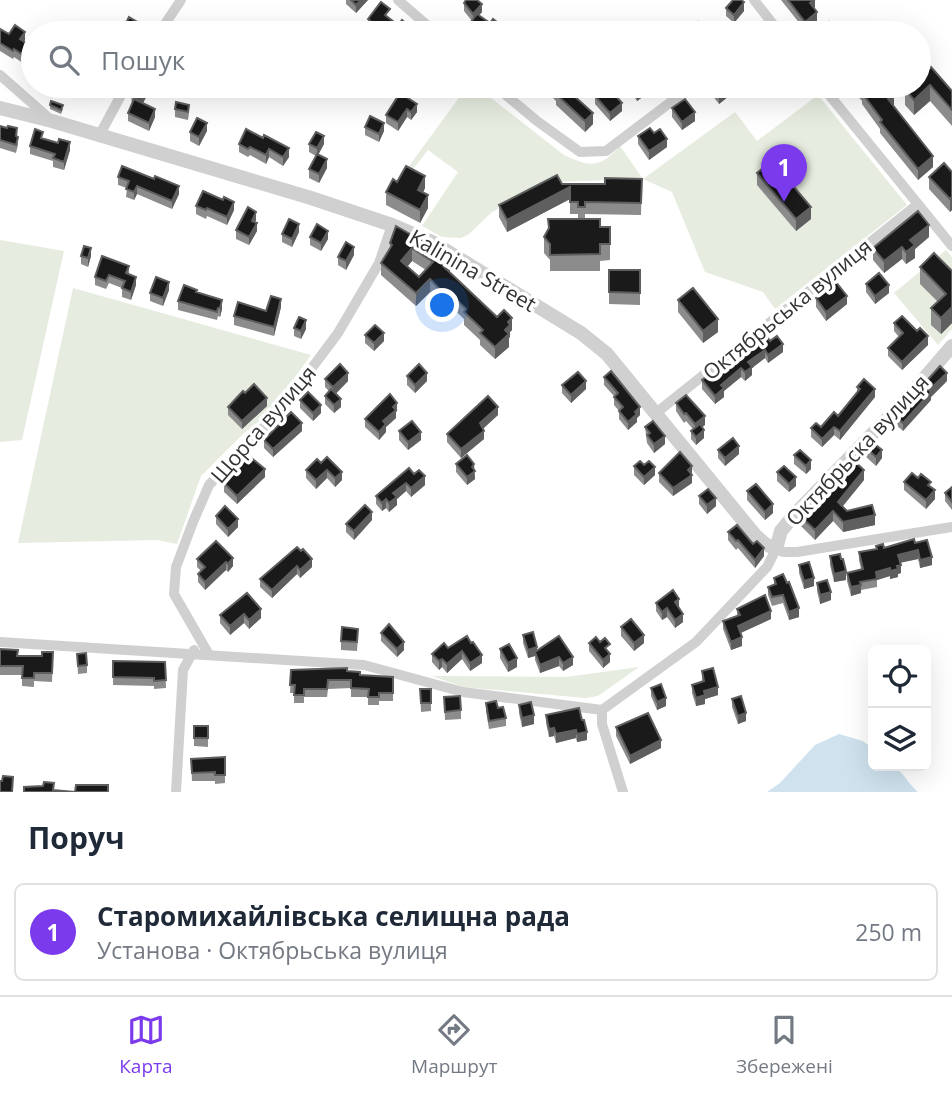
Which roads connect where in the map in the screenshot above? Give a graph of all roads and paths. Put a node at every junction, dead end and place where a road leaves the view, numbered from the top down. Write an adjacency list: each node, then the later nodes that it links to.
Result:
1 (181, 0): 4 (street)
2 (398, 0): 5 (street)
3 (754, 0): 6 (street)
4 (167, 21)
5 (422, 21)
6 (771, 21)
7 (0, 75): 8 (street)
8 (21, 94)
9 (26, 98): 15 (street)
10 (120, 98): 16 (street)
11 (509, 98): 12 (street)
12 (676, 98)
13 (832, 98): 17 (street)
14 (0, 108): 15 (street, Kalinina Street)
15 (52, 121): 16 (street, Kalinina Street)
16 (99, 136): 18 (street, Kalinina Street)
17 (917, 205): 19 (street); 21 (street, Октябрьська вулиця)
18 (392, 225): 21 (street, Kalinina Street); 25 (street, Щорса вулиця)
19 (952, 246)
20 (952, 346): 23 (street, Октябрьска вулиця)
21 (656, 413): 23 (street, Kalinina Street)
22 (952, 527): 23 (street, Октябрьска вулиця)
23 (776, 549): 30 (street)
24 (0, 642): 26 (street)
25 (200, 642): 27 (street); 28 (street, Щорса вулиця)
26 (165, 652): 27 (street); 29 (street)
27 (192, 653): 28 (street); 29 (street)
28 (208, 653): 30 (street)
29 (183, 670): 31 (street)
30 (601, 710): 32 (street)
31 (176, 792)
32 (623, 792)

